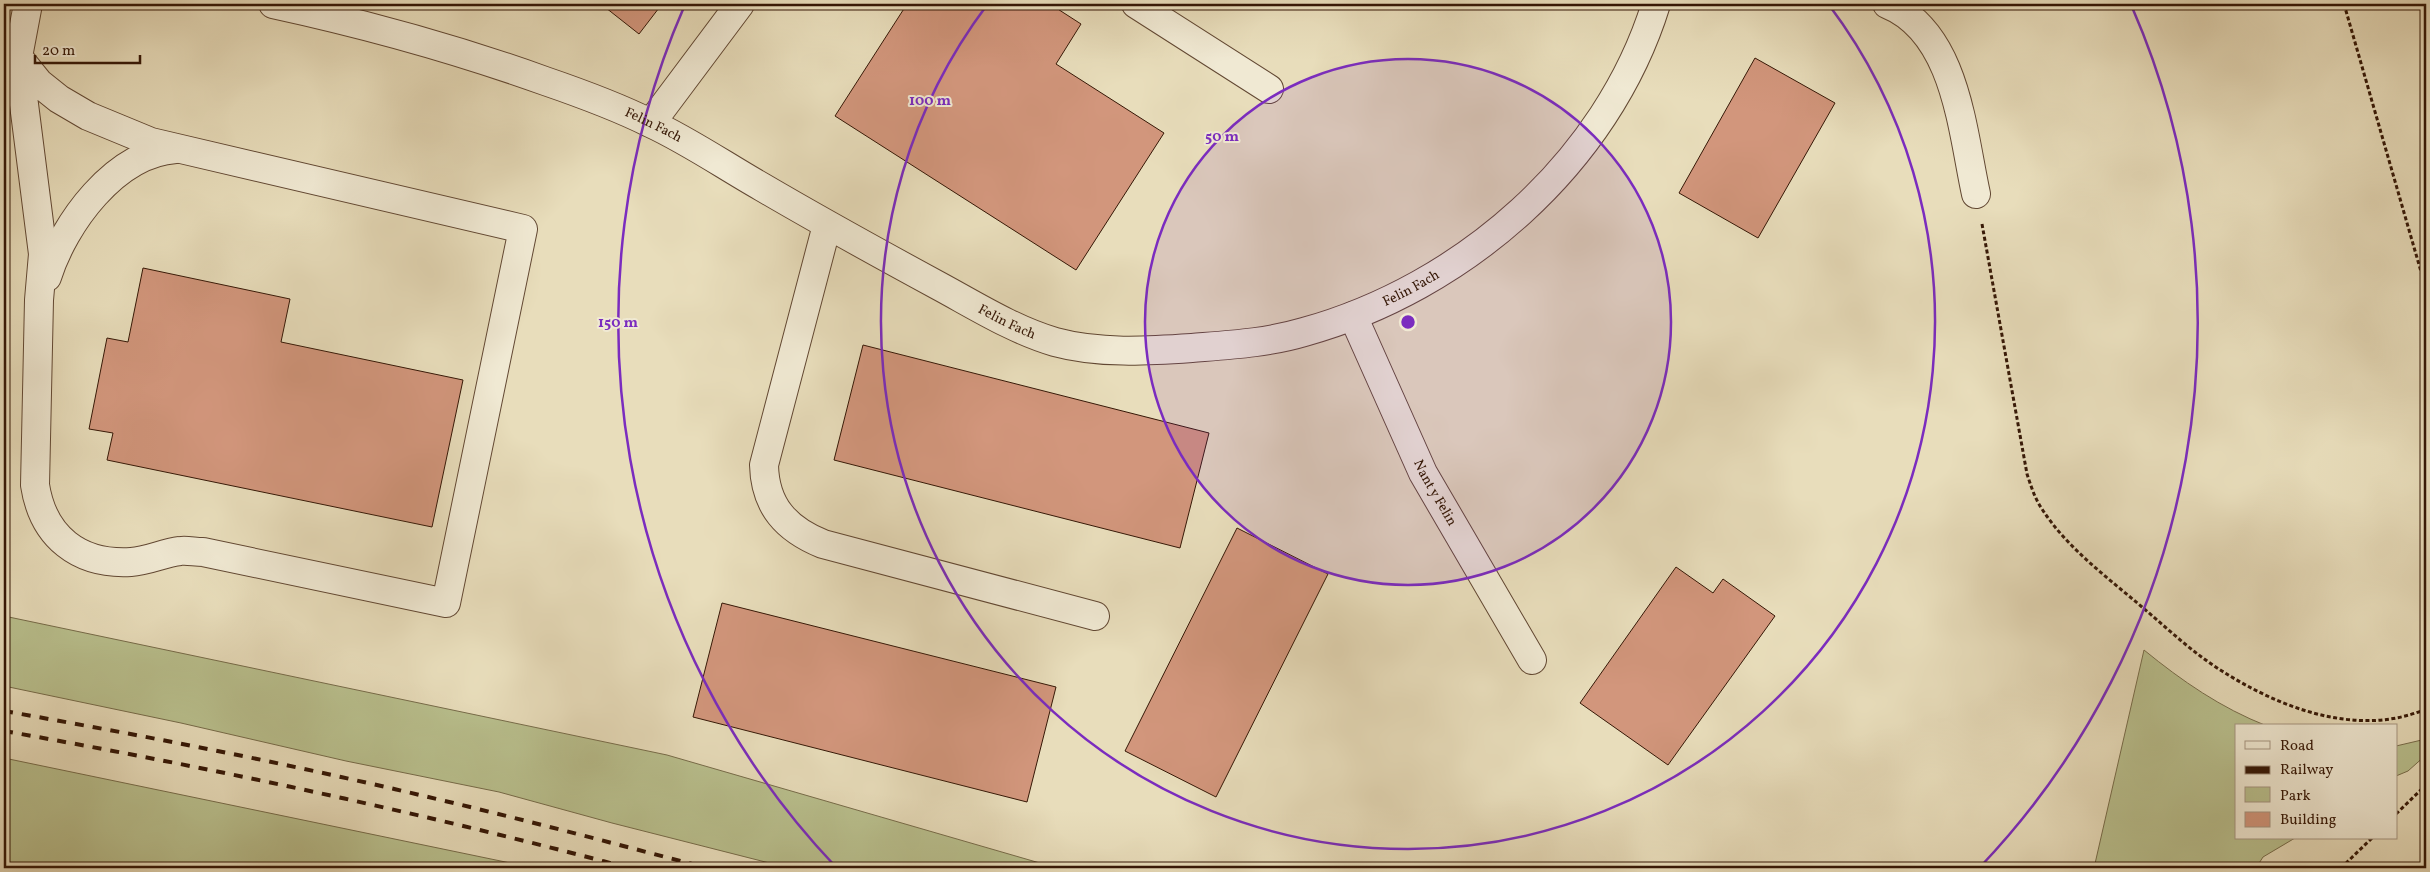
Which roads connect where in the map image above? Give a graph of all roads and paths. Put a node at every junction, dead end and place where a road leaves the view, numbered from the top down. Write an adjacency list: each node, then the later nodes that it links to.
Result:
1 (28, 4): 8 (street)
2 (273, 4): 10 (street, Felin Fach)
3 (740, 4): 10 (street)
4 (1656, 4): 16 (street, Felin Fach)
5 (1887, 4): 12 (street)
6 (2344, 4): 14 (path)
7 (1141, 6): 9 (street)
8 (11, 55): 11 (street); 15 (street)
9 (1269, 89)
10 (651, 123): 13 (street, Felin Fach)
11 (181, 149): 15 (street); 15 (street)
12 (1976, 194): 19 (path)
13 (826, 225): 16 (street, Felin Fach); 17 (street)
14 (2426, 289)
15 (39, 300)
16 (1353, 316): 18 (street, Nant y Felin)
17 (1095, 616)
18 (1532, 660)
19 (2426, 709)
20 (2426, 785): 21 (path)
21 (2398, 812)
22 (2370, 840): 23 (path)
23 (2341, 868)

